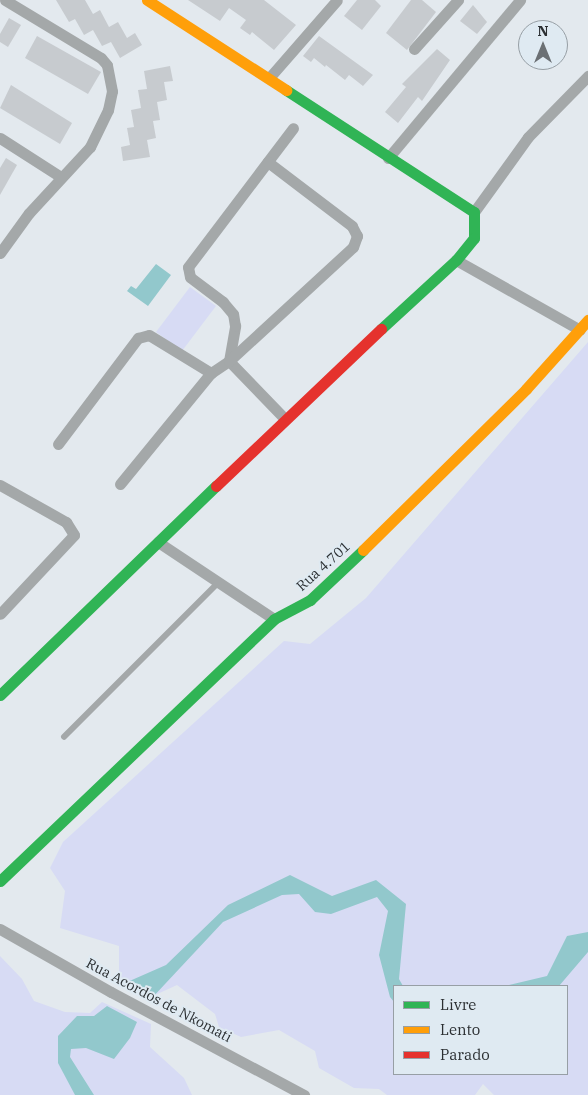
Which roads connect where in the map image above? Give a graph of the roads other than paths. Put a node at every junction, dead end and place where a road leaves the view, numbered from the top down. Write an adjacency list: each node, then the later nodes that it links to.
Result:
1 (5, 0): 13 (street)
2 (147, 0): 8 (street)
3 (337, 0): 8 (street)
4 (458, 0): 6 (street)
5 (520, 0): 11 (street)
6 (414, 49)
7 (588, 76): 14 (street)
8 (269, 78): 11 (street)
9 (293, 128): 12 (street)
10 (0, 138): 13 (street)
11 (388, 158): 14 (street)
12 (268, 162): 19 (street); 19 (street)
13 (61, 177): 15 (street)
14 (474, 212): 16 (street)
15 (0, 253)
16 (456, 260): 18 (street); 21 (street)
17 (588, 320): 18 (street, Rua 4.701)
18 (580, 330): 28 (street, Rua 4.701)
19 (229, 361): 20 (street); 21 (street)
20 (211, 373): 22 (street); 23 (street)
21 (285, 419): 25 (street)
22 (58, 444)
23 (120, 484)
24 (0, 485): 27 (street)
25 (158, 542): 26 (street); 29 (street)
26 (218, 583): 28 (street); 30 (lane)
27 (2, 610)
28 (274, 619): 31 (street, Rua 4.701)
29 (0, 695)
30 (64, 737)
31 (0, 881)
32 (0, 928): 33 (street, Rua Acordos de Nkomati)
33 (304, 1095)

